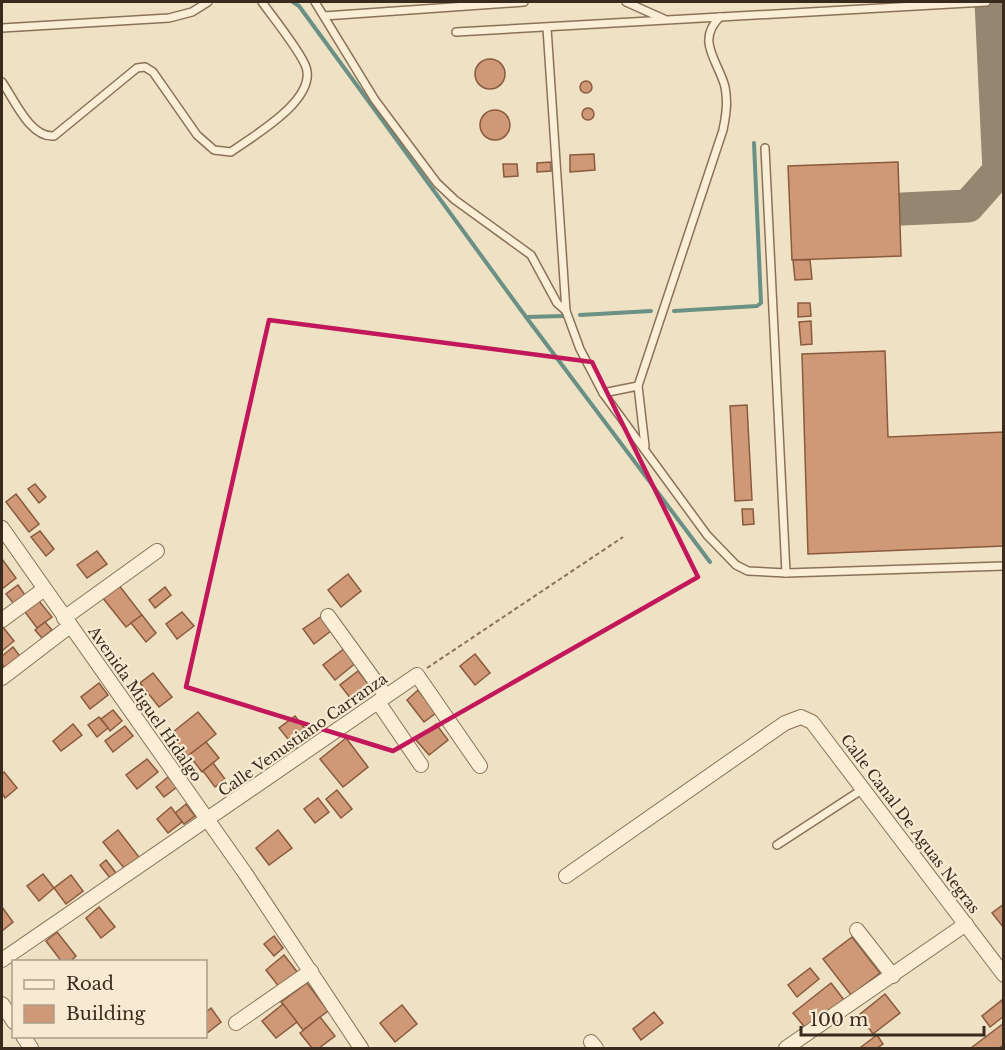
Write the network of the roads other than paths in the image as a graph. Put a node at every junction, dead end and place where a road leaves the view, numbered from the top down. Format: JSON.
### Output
{"nodes":[{"id":1,"x":208,"y":2,"type":"edge"},
{"id":2,"x":262,"y":2,"type":"edge"},
{"id":3,"x":315,"y":2,"type":"edge"},
{"id":4,"x":524,"y":2,"type":"edge"},
{"id":5,"x":626,"y":2,"type":"edge"},
{"id":6,"x":986,"y":2,"type":"edge"},
{"id":7,"x":324,"y":16,"type":"junction"},
{"id":8,"x":720,"y":16,"type":"junction"},
{"id":9,"x":665,"y":20,"type":"junction"},
{"id":10,"x":2,"y":28,"type":"edge"},
{"id":11,"x":547,"y":28,"type":"junction"},
{"id":12,"x":456,"y":32,"type":"dead end"},
{"id":13,"x":2,"y":82,"type":"edge"},
{"id":14,"x":765,"y":148,"type":"dead end"},
{"id":15,"x":566,"y":310,"type":"junction"},
{"id":16,"x":638,"y":386,"type":"junction"},
{"id":17,"x":603,"y":393,"type":"junction"},
{"id":18,"x":645,"y":448,"type":"junction"},
{"id":19,"x":2,"y":528,"type":"edge"},
{"id":20,"x":157,"y":551,"type":"dead end"},
{"id":21,"x":1004,"y":566,"type":"edge"},
{"id":22,"x":786,"y":573,"type":"junction"},
{"id":23,"x":43,"y":590,"type":"junction"},
{"id":24,"x":328,"y":616,"type":"dead end"},
{"id":25,"x":2,"y":620,"type":"edge"},
{"id":26,"x":67,"y":622,"type":"junction"},
{"id":27,"x":2,"y":678,"type":"edge"},
{"id":28,"x":382,"y":699,"type":"junction"},
{"id":29,"x":421,"y":765,"type":"dead end"},
{"id":30,"x":480,"y":766,"type":"dead end"},
{"id":31,"x":863,"y":789,"type":"junction"},
{"id":32,"x":207,"y":821,"type":"junction"},
{"id":33,"x":777,"y":845,"type":"dead end"},
{"id":34,"x":566,"y":876,"type":"dead end"},
{"id":35,"x":966,"y":924,"type":"junction"},
{"id":36,"x":857,"y":930,"type":"dead end"},
{"id":37,"x":2,"y":960,"type":"edge"},
{"id":38,"x":311,"y":971,"type":"junction"},
{"id":39,"x":1004,"y":975,"type":"edge"},
{"id":40,"x":893,"y":976,"type":"junction"},
{"id":41,"x":2,"y":1004,"type":"edge"},
{"id":42,"x":12,"y":1019,"type":"edge"},
{"id":43,"x":236,"y":1023,"type":"dead end"},
{"id":44,"x":361,"y":1048,"type":"edge"},
{"id":45,"x":786,"y":1048,"type":"edge"}],
"edges":[{"from":1,"to":10,"type":"lane"},
{"from":2,"to":13,"type":"lane"},
{"from":3,"to":7,"type":"lane"},
{"from":4,"to":7,"type":"lane"},
{"from":5,"to":9,"type":"lane"},
{"from":6,"to":8,"type":"lane"},
{"from":7,"to":15,"type":"lane"},
{"from":8,"to":9,"type":"lane"},
{"from":8,"to":16,"type":"lane"},
{"from":9,"to":11,"type":"lane"},
{"from":11,"to":12,"type":"lane"},
{"from":11,"to":15,"type":"lane"},
{"from":14,"to":22,"type":"lane"},
{"from":15,"to":17,"type":"lane"},
{"from":16,"to":17,"type":"lane"},
{"from":16,"to":18,"type":"lane"},
{"from":17,"to":18,"type":"lane"},
{"from":18,"to":22,"type":"lane"},
{"from":19,"to":23,"type":"street","name":"Avenida Miguel Hidalgo"},
{"from":20,"to":26,"type":"street"},
{"from":21,"to":22,"type":"lane"},
{"from":23,"to":25,"type":"street"},
{"from":23,"to":26,"type":"street","name":"Avenida Miguel Hidalgo"},
{"from":24,"to":28,"type":"street"},
{"from":26,"to":27,"type":"street"},
{"from":26,"to":32,"type":"street","name":"Avenida Miguel Hidalgo"},
{"from":28,"to":29,"type":"street"},
{"from":28,"to":30,"type":"street","name":"Calle Venustiano Carranza"},
{"from":28,"to":32,"type":"street","name":"Calle Venustiano Carranza"},
{"from":31,"to":33,"type":"lane"},
{"from":31,"to":34,"type":"street","name":"Calle Canal De Aguas Negras"},
{"from":31,"to":35,"type":"street","name":"Calle Canal De Aguas Negras"},
{"from":32,"to":37,"type":"street","name":"Calle Venustiano Carranza"},
{"from":32,"to":38,"type":"street","name":"Avenida Miguel Hidalgo"},
{"from":35,"to":39,"type":"street","name":"Calle Canal De Aguas Negras"},
{"from":35,"to":40,"type":"street"},
{"from":36,"to":40,"type":"street"},
{"from":38,"to":43,"type":"street"},
{"from":38,"to":44,"type":"street","name":"Avenida Miguel Hidalgo"},
{"from":40,"to":45,"type":"street"},
{"from":41,"to":42,"type":"street"}]}
